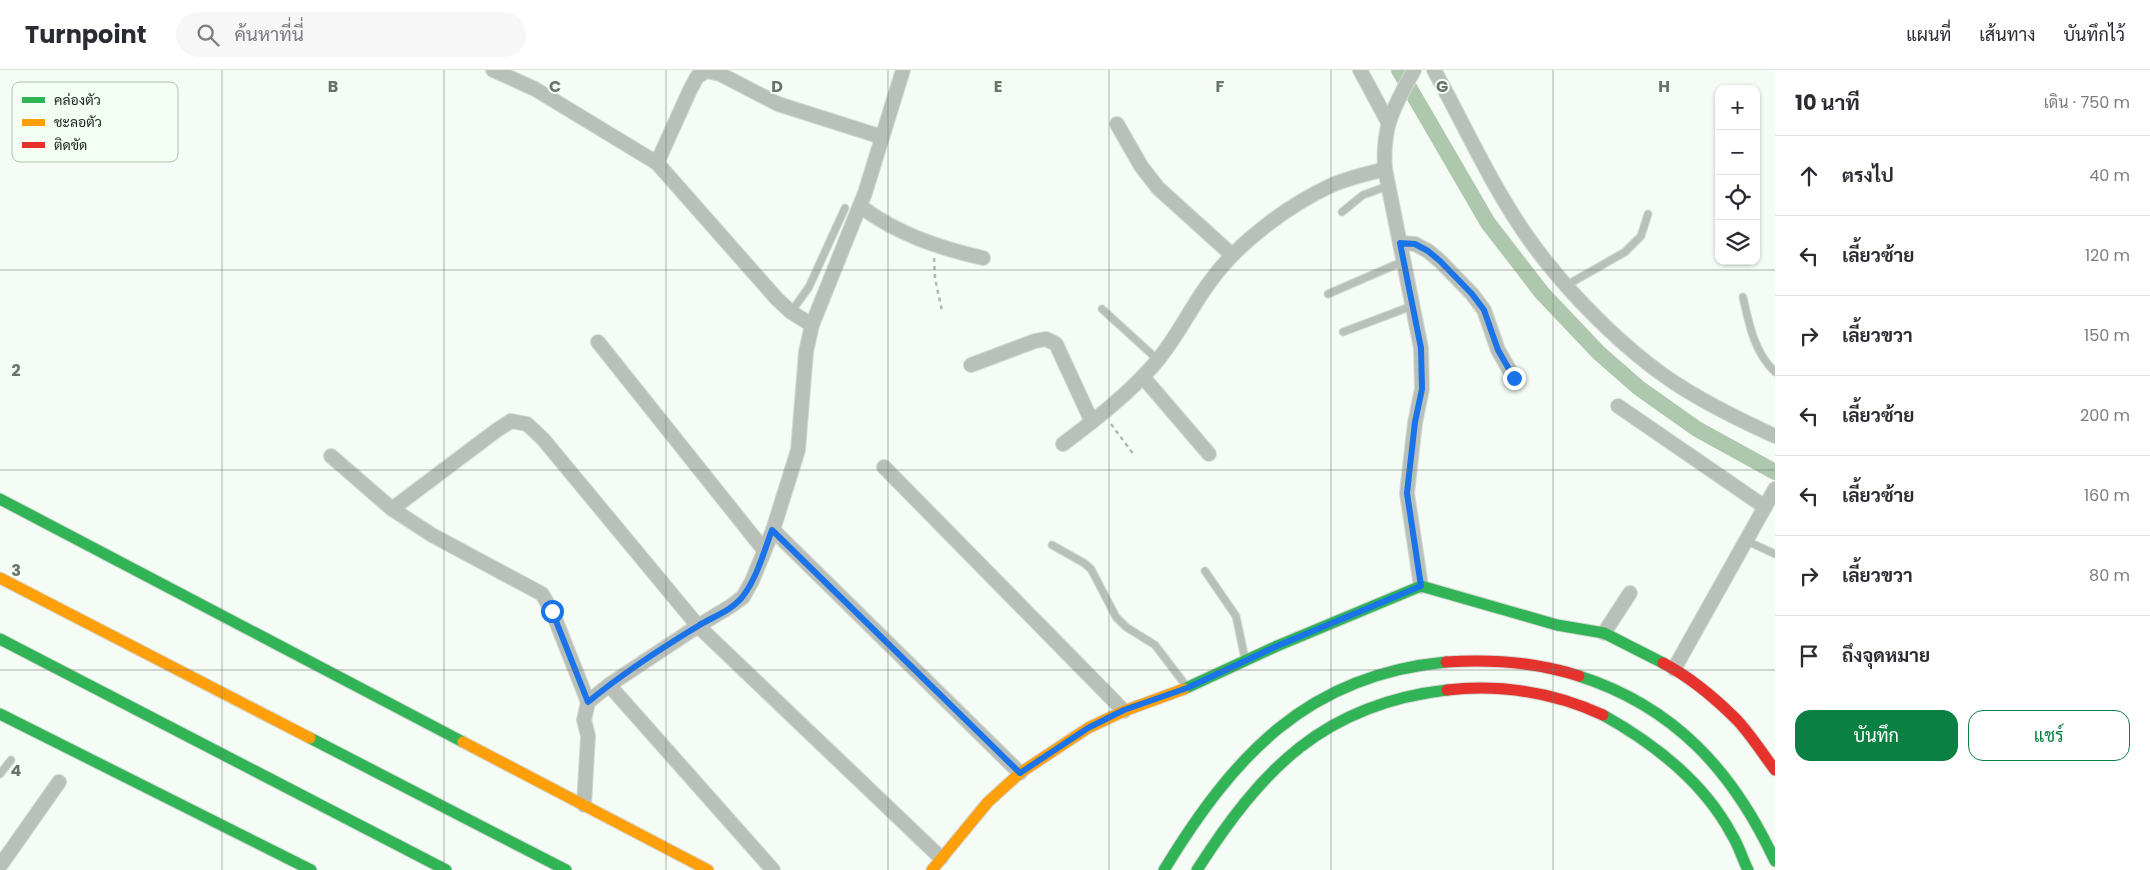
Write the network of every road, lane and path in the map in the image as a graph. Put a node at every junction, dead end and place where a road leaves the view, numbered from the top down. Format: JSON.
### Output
{"nodes":[{"id":1,"x":493,"y":70,"type":"edge"},
{"id":2,"x":902,"y":70,"type":"edge"},
{"id":3,"x":1360,"y":70,"type":"edge"},
{"id":4,"x":1414,"y":70,"type":"edge"},
{"id":5,"x":1434,"y":70,"type":"edge"},
{"id":6,"x":707,"y":71,"type":"edge"},
{"id":7,"x":1388,"y":122,"type":"junction"},
{"id":8,"x":1117,"y":124,"type":"dead end"},
{"id":9,"x":882,"y":136,"type":"junction"},
{"id":10,"x":657,"y":163,"type":"junction"},
{"id":11,"x":1385,"y":169,"type":"junction"},
{"id":12,"x":1388,"y":186,"type":"junction"},
{"id":13,"x":860,"y":206,"type":"junction"},
{"id":14,"x":846,"y":208,"type":"dead end"},
{"id":15,"x":1342,"y":212,"type":"dead end"},
{"id":16,"x":1648,"y":214,"type":"dead end"},
{"id":17,"x":1400,"y":243,"type":"junction"},
{"id":18,"x":932,"y":244,"type":"junction"},
{"id":19,"x":1232,"y":255,"type":"junction"},
{"id":20,"x":983,"y":258,"type":"dead end"},
{"id":21,"x":1404,"y":261,"type":"junction"},
{"id":22,"x":1567,"y":285,"type":"junction"},
{"id":23,"x":1328,"y":294,"type":"dead end"},
{"id":24,"x":1743,"y":297,"type":"dead end"},
{"id":25,"x":1412,"y":306,"type":"junction"},
{"id":26,"x":1102,"y":309,"type":"dead end"},
{"id":27,"x":942,"y":311,"type":"dead end"},
{"id":28,"x":791,"y":312,"type":"junction"},
{"id":29,"x":812,"y":325,"type":"junction"},
{"id":30,"x":1342,"y":332,"type":"dead end"},
{"id":31,"x":598,"y":342,"type":"dead end"},
{"id":32,"x":1158,"y":360,"type":"junction"},
{"id":33,"x":971,"y":366,"type":"dead end"},
{"id":34,"x":1775,"y":372,"type":"edge"},
{"id":35,"x":1143,"y":377,"type":"junction"},
{"id":36,"x":1514,"y":378,"type":"dead end"},
{"id":37,"x":1618,"y":406,"type":"dead end"},
{"id":38,"x":1097,"y":418,"type":"junction"},
{"id":39,"x":1775,"y":436,"type":"edge"},
{"id":40,"x":1063,"y":444,"type":"dead end"},
{"id":41,"x":1208,"y":454,"type":"dead end"},
{"id":42,"x":1134,"y":455,"type":"dead end"},
{"id":43,"x":331,"y":456,"type":"dead end"},
{"id":44,"x":884,"y":467,"type":"dead end"},
{"id":45,"x":1774,"y":491,"type":"edge"},
{"id":46,"x":0,"y":499,"type":"edge"},
{"id":47,"x":1765,"y":507,"type":"junction"},
{"id":48,"x":392,"y":509,"type":"junction"},
{"id":49,"x":772,"y":530,"type":"junction"},
{"id":50,"x":1747,"y":541,"type":"junction"},
{"id":51,"x":1052,"y":545,"type":"dead end"},
{"id":52,"x":764,"y":550,"type":"junction"},
{"id":53,"x":1775,"y":554,"type":"edge"},
{"id":54,"x":1205,"y":571,"type":"dead end"},
{"id":55,"x":0,"y":578,"type":"edge"},
{"id":56,"x":1421,"y":586,"type":"junction"},
{"id":57,"x":1630,"y":593,"type":"dead end"},
{"id":58,"x":698,"y":626,"type":"junction"},
{"id":59,"x":1604,"y":634,"type":"junction"},
{"id":60,"x":0,"y":639,"type":"edge"},
{"id":61,"x":1245,"y":662,"type":"junction"},
{"id":62,"x":1674,"y":669,"type":"junction"},
{"id":63,"x":609,"y":684,"type":"junction"},
{"id":64,"x":1187,"y":688,"type":"junction"},
{"id":65,"x":588,"y":702,"type":"junction"},
{"id":66,"x":1124,"y":710,"type":"junction"},
{"id":67,"x":0,"y":714,"type":"edge"},
{"id":68,"x":11,"y":760,"type":"dead end"},
{"id":69,"x":1775,"y":770,"type":"edge"},
{"id":70,"x":1020,"y":773,"type":"junction"},
{"id":71,"x":0,"y":774,"type":"edge"},
{"id":72,"x":59,"y":782,"type":"dead end"},
{"id":73,"x":584,"y":805,"type":"junction"},
{"id":74,"x":941,"y":858,"type":"junction"},
{"id":75,"x":1775,"y":862,"type":"edge"},
{"id":76,"x":0,"y":868,"type":"edge"},
{"id":77,"x":311,"y":870,"type":"edge"},
{"id":78,"x":446,"y":870,"type":"edge"},
{"id":79,"x":566,"y":870,"type":"edge"},
{"id":80,"x":708,"y":870,"type":"edge"},
{"id":81,"x":773,"y":870,"type":"edge"},
{"id":82,"x":932,"y":870,"type":"edge"},
{"id":83,"x":1164,"y":870,"type":"edge"},
{"id":84,"x":1197,"y":870,"type":"edge"},
{"id":85,"x":1748,"y":870,"type":"edge"}],
"edges":[{"from":1,"to":10,"type":"street"},
{"from":2,"to":9,"type":"street"},
{"from":3,"to":7,"type":"street"},
{"from":4,"to":7,"type":"street"},
{"from":5,"to":22,"type":"street"},
{"from":6,"to":9,"type":"street"},
{"from":6,"to":10,"type":"street"},
{"from":7,"to":11,"type":"street"},
{"from":8,"to":19,"type":"street"},
{"from":9,"to":13,"type":"street"},
{"from":10,"to":28,"type":"street"},
{"from":11,"to":12,"type":"street"},
{"from":11,"to":19,"type":"street"},
{"from":12,"to":15,"type":"lane"},
{"from":12,"to":17,"type":"street"},
{"from":13,"to":18,"type":"street"},
{"from":13,"to":29,"type":"street"},
{"from":14,"to":28,"type":"lane"},
{"from":16,"to":22,"type":"lane"},
{"from":17,"to":21,"type":"street"},
{"from":17,"to":36,"type":"street"},
{"from":18,"to":20,"type":"street"},
{"from":18,"to":27,"type":"path"},
{"from":19,"to":32,"type":"street"},
{"from":21,"to":23,"type":"lane"},
{"from":21,"to":25,"type":"street"},
{"from":22,"to":39,"type":"street"},
{"from":24,"to":34,"type":"lane"},
{"from":25,"to":30,"type":"lane"},
{"from":25,"to":56,"type":"street"},
{"from":26,"to":32,"type":"lane"},
{"from":28,"to":29,"type":"street"},
{"from":29,"to":49,"type":"street"},
{"from":31,"to":52,"type":"street"},
{"from":32,"to":35,"type":"street"},
{"from":33,"to":38,"type":"street"},
{"from":35,"to":38,"type":"street"},
{"from":35,"to":41,"type":"street"},
{"from":37,"to":47,"type":"street"},
{"from":38,"to":40,"type":"street"},
{"from":38,"to":42,"type":"path"},
{"from":43,"to":48,"type":"street"},
{"from":44,"to":66,"type":"street"},
{"from":45,"to":47,"type":"street"},
{"from":46,"to":73,"type":"main road"},
{"from":47,"to":50,"type":"street"},
{"from":48,"to":58,"type":"street"},
{"from":48,"to":65,"type":"street"},
{"from":49,"to":52,"type":"street"},
{"from":49,"to":70,"type":"street"},
{"from":50,"to":53,"type":"lane"},
{"from":50,"to":62,"type":"street"},
{"from":51,"to":64,"type":"lane"},
{"from":52,"to":58,"type":"street"},
{"from":54,"to":61,"type":"lane"},
{"from":55,"to":79,"type":"main road"},
{"from":56,"to":59,"type":"main road"},
{"from":56,"to":61,"type":"main road"},
{"from":57,"to":59,"type":"street"},
{"from":58,"to":63,"type":"street"},
{"from":58,"to":74,"type":"street"},
{"from":59,"to":62,"type":"main road"},
{"from":60,"to":78,"type":"main road"},
{"from":61,"to":64,"type":"main road"},
{"from":62,"to":69,"type":"main road"},
{"from":63,"to":65,"type":"street"},
{"from":63,"to":81,"type":"street"},
{"from":64,"to":66,"type":"main road"},
{"from":65,"to":73,"type":"street"},
{"from":66,"to":70,"type":"main road"},
{"from":67,"to":77,"type":"main road"},
{"from":68,"to":71,"type":"lane"},
{"from":70,"to":74,"type":"main road"},
{"from":72,"to":76,"type":"street"},
{"from":73,"to":80,"type":"main road"},
{"from":74,"to":82,"type":"main road"},
{"from":75,"to":83,"type":"main road"},
{"from":84,"to":85,"type":"main road"}]}
